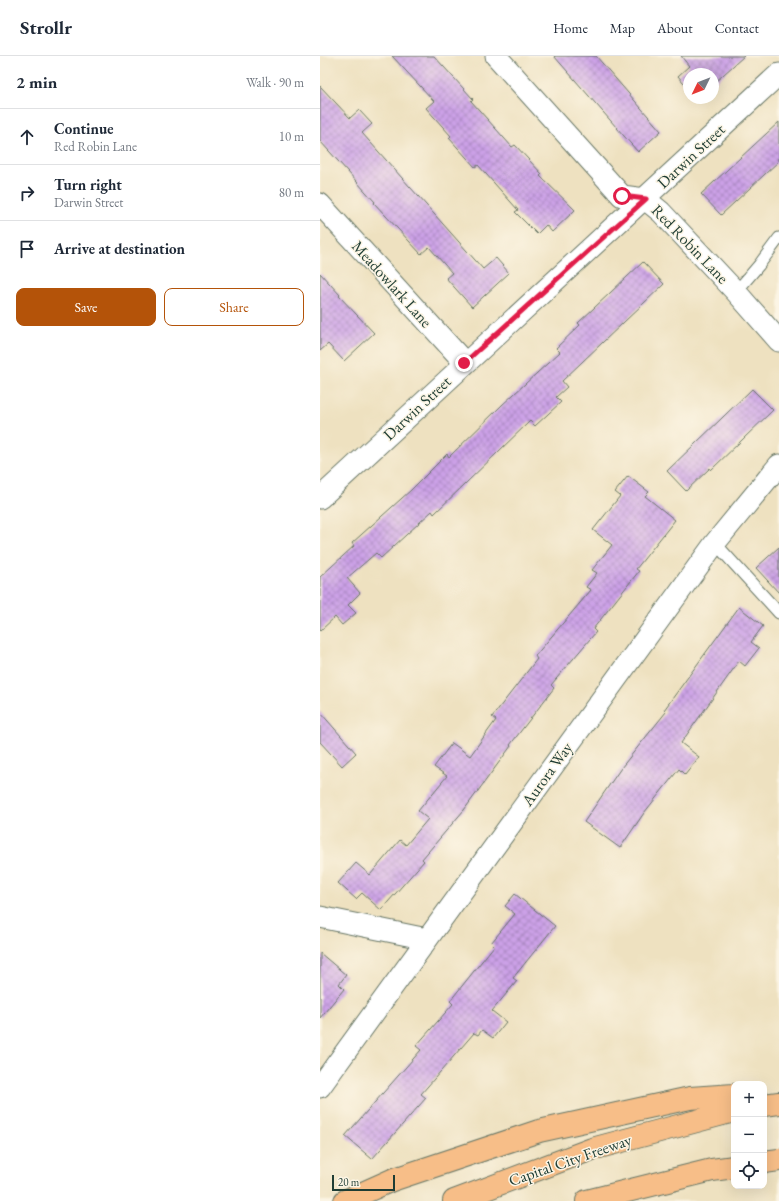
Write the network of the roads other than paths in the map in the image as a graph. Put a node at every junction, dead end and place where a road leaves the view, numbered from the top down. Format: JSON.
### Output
{"nodes":[{"id":1,"x":496,"y":56,"type":"edge"},
{"id":2,"x":779,"y":74,"type":"edge"},
{"id":3,"x":646,"y":199,"type":"junction"},
{"id":4,"x":320,"y":204,"type":"edge"},
{"id":5,"x":779,"y":238,"type":"edge"},
{"id":6,"x":736,"y":292,"type":"junction"},
{"id":7,"x":779,"y":341,"type":"edge"},
{"id":8,"x":464,"y":363,"type":"junction"},
{"id":9,"x":779,"y":464,"type":"edge"},
{"id":10,"x":320,"y":498,"type":"edge"},
{"id":11,"x":715,"y":543,"type":"junction"},
{"id":12,"x":779,"y":613,"type":"edge"},
{"id":13,"x":320,"y":917,"type":"edge"},
{"id":14,"x":427,"y":940,"type":"junction"},
{"id":15,"x":320,"y":1087,"type":"edge"},
{"id":16,"x":779,"y":1092,"type":"edge"},
{"id":17,"x":767,"y":1093,"type":"edge"},
{"id":18,"x":731,"y":1095,"type":"edge"},
{"id":19,"x":779,"y":1103,"type":"edge"},
{"id":20,"x":767,"y":1105,"type":"edge"},
{"id":21,"x":731,"y":1112,"type":"edge"},
{"id":22,"x":779,"y":1160,"type":"edge"},
{"id":23,"x":767,"y":1162,"type":"edge"},
{"id":24,"x":731,"y":1167,"type":"edge"},
{"id":25,"x":712,"y":1170,"type":"junction"},
{"id":26,"x":346,"y":1201,"type":"edge"},
{"id":27,"x":454,"y":1201,"type":"edge"},
{"id":28,"x":587,"y":1201,"type":"edge"},
{"id":29,"x":627,"y":1201,"type":"edge"}],
"edges":[{"from":1,"to":3,"type":"street","name":"Red Robin Lane"},
{"from":2,"to":3,"type":"street","name":"Darwin Street"},
{"from":3,"to":6,"type":"street","name":"Red Robin Lane"},
{"from":3,"to":8,"type":"street","name":"Darwin Street"},
{"from":4,"to":8,"type":"street","name":"Meadowlark Lane"},
{"from":5,"to":6,"type":"lane"},
{"from":6,"to":7,"type":"street","name":"Red Robin Lane"},
{"from":8,"to":10,"type":"street","name":"Darwin Street"},
{"from":9,"to":11,"type":"street","name":"Aurora Way"},
{"from":11,"to":12,"type":"lane"},
{"from":11,"to":14,"type":"street","name":"Aurora Way"},
{"from":13,"to":14,"type":"street"},
{"from":14,"to":15,"type":"street","name":"Aurora Way"},
{"from":16,"to":17,"type":"highway"},
{"from":18,"to":26,"type":"highway"},
{"from":19,"to":20,"type":"highway"},
{"from":21,"to":27,"type":"highway","name":"Capital City Freeway"},
{"from":22,"to":23,"type":"highway"},
{"from":24,"to":25,"type":"highway"},
{"from":25,"to":28,"type":"highway"},
{"from":25,"to":29,"type":"highway"}]}
